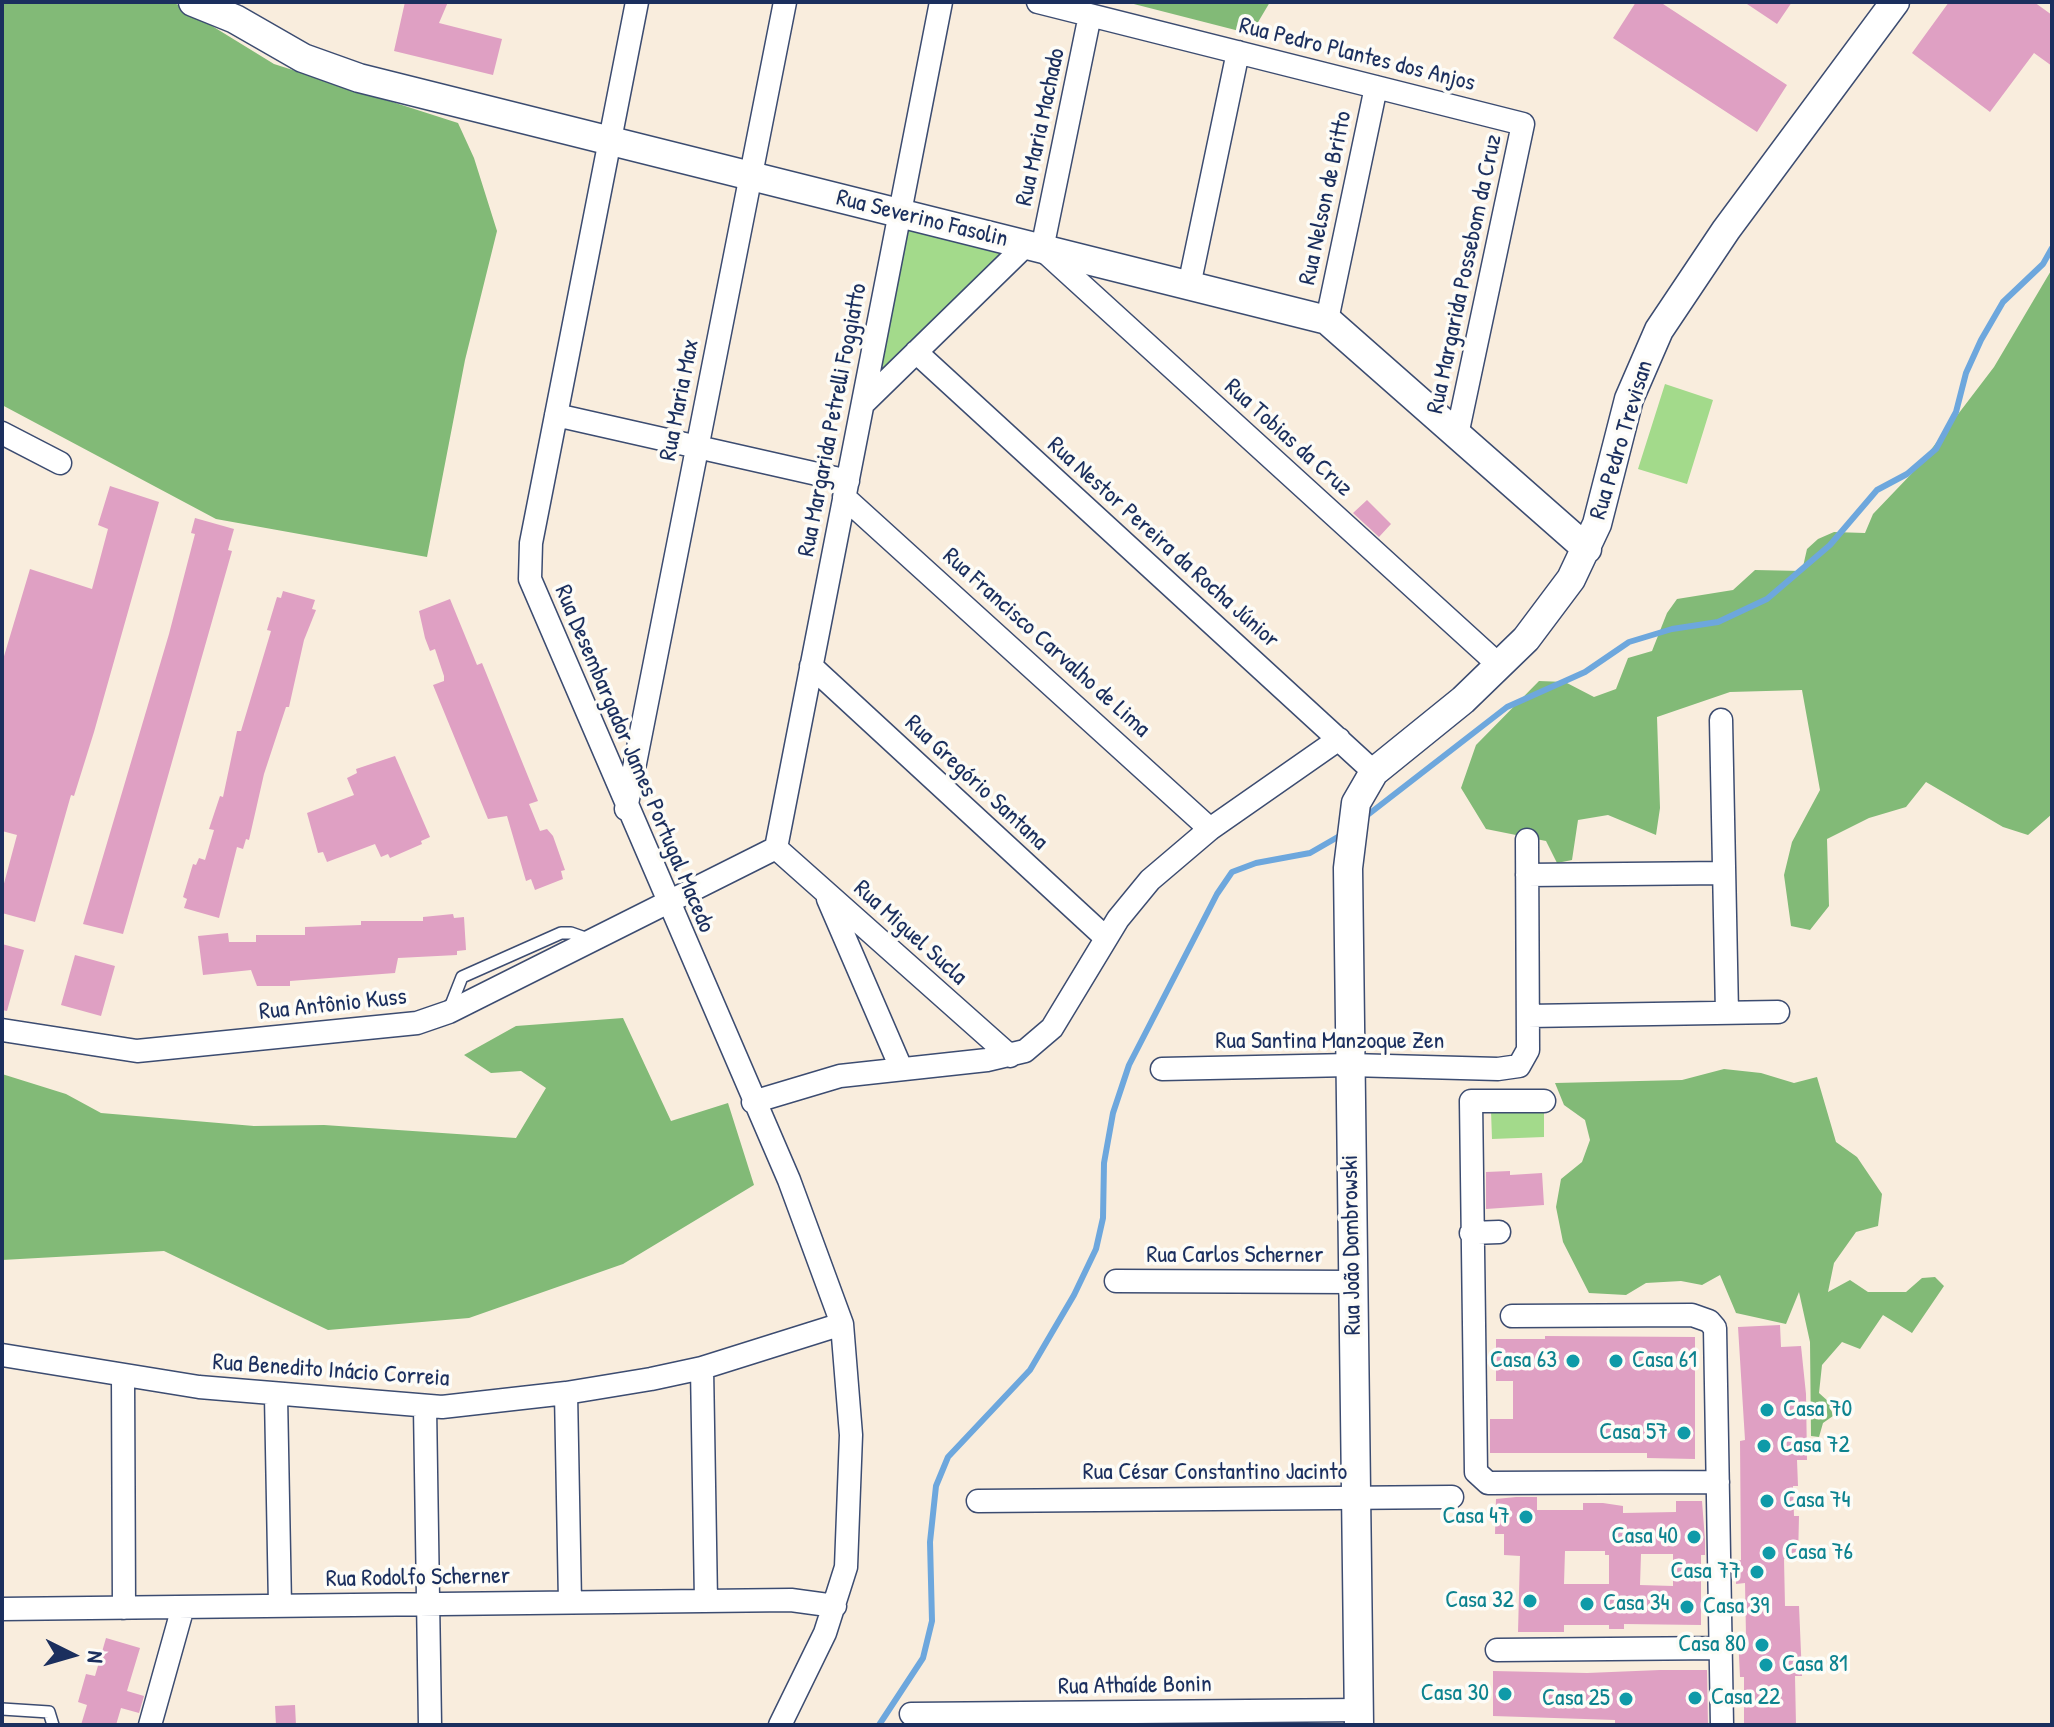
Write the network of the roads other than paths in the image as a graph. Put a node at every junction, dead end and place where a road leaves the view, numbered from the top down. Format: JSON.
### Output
{"nodes":[{"id":1,"x":193,"y":2,"type":"edge"},
{"id":2,"x":637,"y":2,"type":"edge"},
{"id":3,"x":785,"y":2,"type":"edge"},
{"id":4,"x":941,"y":2,"type":"edge"},
{"id":5,"x":1038,"y":2,"type":"edge"},
{"id":6,"x":1895,"y":2,"type":"edge"},
{"id":7,"x":1090,"y":15,"type":"junction"},
{"id":8,"x":1238,"y":52,"type":"junction"},
{"id":9,"x":1376,"y":87,"type":"junction"},
{"id":10,"x":1523,"y":124,"type":"joint"},
{"id":11,"x":610,"y":141,"type":"junction"},
{"id":12,"x":751,"y":176,"type":"junction"},
{"id":13,"x":900,"y":214,"type":"junction"},
{"id":14,"x":1034,"y":247,"type":"junction"},
{"id":15,"x":1189,"y":286,"type":"junction"},
{"id":16,"x":1327,"y":320,"type":"junction"},
{"id":17,"x":916,"y":352,"type":"junction"},
{"id":18,"x":863,"y":404,"type":"junction"},
{"id":19,"x":556,"y":415,"type":"junction"},
{"id":20,"x":2,"y":433,"type":"edge"},
{"id":21,"x":1457,"y":435,"type":"junction"},
{"id":22,"x":697,"y":447,"type":"junction"},
{"id":23,"x":60,"y":463,"type":"dead end"},
{"id":24,"x":846,"y":489,"type":"junction"},
{"id":25,"x":1587,"y":549,"type":"junction"},
{"id":26,"x":811,"y":666,"type":"junction"},
{"id":27,"x":1500,"y":666,"type":"junction"},
{"id":28,"x":1721,"y":720,"type":"dead end"},
{"id":29,"x":1339,"y":739,"type":"junction"},
{"id":30,"x":1374,"y":772,"type":"junction"},
{"id":31,"x":626,"y":809,"type":"junction"},
{"id":32,"x":1210,"y":829,"type":"junction"},
{"id":33,"x":1527,"y":840,"type":"dead end"},
{"id":34,"x":776,"y":848,"type":"junction"},
{"id":35,"x":1724,"y":873,"type":"junction"},
{"id":36,"x":1527,"y":875,"type":"junction"},
{"id":37,"x":824,"y":891,"type":"junction"},
{"id":38,"x":667,"y":902,"type":"junction"},
{"id":39,"x":1106,"y":938,"type":"junction"},
{"id":40,"x":1778,"y":1012,"type":"dead end"},
{"id":41,"x":1727,"y":1013,"type":"junction"},
{"id":42,"x":1528,"y":1016,"type":"junction"},
{"id":43,"x":2,"y":1030,"type":"edge"},
{"id":44,"x":1010,"y":1056,"type":"junction"},
{"id":45,"x":1350,"y":1065,"type":"junction"},
{"id":46,"x":901,"y":1068,"type":"junction"},
{"id":47,"x":1162,"y":1069,"type":"dead end"},
{"id":48,"x":1544,"y":1101,"type":"dead end"},
{"id":49,"x":753,"y":1102,"type":"junction"},
{"id":50,"x":1499,"y":1232,"type":"dead end"},
{"id":51,"x":1471,"y":1233,"type":"junction"},
{"id":52,"x":1116,"y":1281,"type":"dead end"},
{"id":53,"x":1353,"y":1282,"type":"junction"},
{"id":54,"x":1512,"y":1316,"type":"dead end"},
{"id":55,"x":842,"y":1324,"type":"junction"},
{"id":56,"x":2,"y":1355,"type":"edge"},
{"id":57,"x":702,"y":1368,"type":"junction"},
{"id":58,"x":123,"y":1376,"type":"junction"},
{"id":59,"x":566,"y":1393,"type":"junction"},
{"id":60,"x":276,"y":1396,"type":"junction"},
{"id":61,"x":425,"y":1407,"type":"junction"},
{"id":62,"x":1718,"y":1482,"type":"junction"},
{"id":63,"x":1452,"y":1497,"type":"dead end"},
{"id":64,"x":1356,"y":1498,"type":"junction"},
{"id":65,"x":978,"y":1501,"type":"dead end"},
{"id":66,"x":706,"y":1601,"type":"junction"},
{"id":67,"x":570,"y":1602,"type":"junction"},
{"id":68,"x":428,"y":1604,"type":"junction"},
{"id":69,"x":280,"y":1606,"type":"junction"},
{"id":70,"x":835,"y":1606,"type":"junction"},
{"id":71,"x":183,"y":1607,"type":"junction"},
{"id":72,"x":124,"y":1608,"type":"junction"},
{"id":73,"x":2,"y":1609,"type":"edge"},
{"id":74,"x":1721,"y":1648,"type":"junction"},
{"id":75,"x":1497,"y":1650,"type":"dead end"},
{"id":76,"x":2,"y":1709,"type":"edge"},
{"id":77,"x":911,"y":1714,"type":"dead end"},
{"id":78,"x":1360,"y":1718,"type":"edge"},
{"id":79,"x":53,"y":1725,"type":"edge"},
{"id":80,"x":150,"y":1725,"type":"edge"},
{"id":81,"x":430,"y":1725,"type":"edge"},
{"id":82,"x":780,"y":1725,"type":"edge"},
{"id":83,"x":1722,"y":1725,"type":"edge"}],
"edges":[{"from":1,"to":11,"type":"street","name":"Rua Severino Fasolin"},
{"from":2,"to":11,"type":"street","name":"Rua Desembargador James Portugal Macedo"},
{"from":3,"to":12,"type":"street","name":"Rua Maria Max"},
{"from":4,"to":13,"type":"street","name":"Rua Margarida Petrelli Foggiatto"},
{"from":5,"to":7,"type":"street","name":"Rua Pedro Plantes dos Anjos"},
{"from":6,"to":25,"type":"street","name":"Rua Pedro Trevisan"},
{"from":7,"to":8,"type":"street","name":"Rua Pedro Plantes dos Anjos"},
{"from":7,"to":14,"type":"street","name":"Rua Maria Machado"},
{"from":8,"to":9,"type":"street","name":"Rua Pedro Plantes dos Anjos"},
{"from":8,"to":15,"type":"street"},
{"from":9,"to":10,"type":"street","name":"Rua Pedro Plantes dos Anjos"},
{"from":9,"to":16,"type":"street","name":"Rua Nelson de Britto"},
{"from":10,"to":21,"type":"street","name":"Rua Margarida Possebom da Cruz"},
{"from":11,"to":12,"type":"street","name":"Rua Severino Fasolin"},
{"from":11,"to":19,"type":"street","name":"Rua Desembargador James Portugal Macedo"},
{"from":12,"to":13,"type":"street","name":"Rua Severino Fasolin"},
{"from":12,"to":22,"type":"street","name":"Rua Maria Max"},
{"from":13,"to":14,"type":"street","name":"Rua Severino Fasolin"},
{"from":13,"to":18,"type":"street","name":"Rua Margarida Petrelli Foggiatto"},
{"from":14,"to":15,"type":"street","name":"Rua Severino Fasolin"},
{"from":14,"to":17,"type":"street"},
{"from":14,"to":27,"type":"street","name":"Rua Tobias da Cruz"},
{"from":15,"to":16,"type":"street","name":"Rua Severino Fasolin"},
{"from":16,"to":21,"type":"street","name":"Rua Severino Fasolin"},
{"from":17,"to":18,"type":"street"},
{"from":17,"to":29,"type":"street","name":"Rua Nestor Pereira da Rocha Júnior"},
{"from":18,"to":24,"type":"street","name":"Rua Margarida Petrelli Foggiatto"},
{"from":19,"to":22,"type":"street","name":"Rua Francisco Carvalho de Lima"},
{"from":19,"to":31,"type":"street","name":"Rua Desembargador James Portugal Macedo"},
{"from":20,"to":23,"type":"street"},
{"from":21,"to":25,"type":"street","name":"Rua Severino Fasolin"},
{"from":22,"to":24,"type":"street","name":"Rua Francisco Carvalho de Lima"},
{"from":22,"to":31,"type":"street","name":"Rua Maria Max"},
{"from":24,"to":26,"type":"street","name":"Rua Margarida Petrelli Foggiatto"},
{"from":24,"to":32,"type":"street","name":"Rua Francisco Carvalho de Lima"},
{"from":25,"to":27,"type":"street","name":"Rua Pedro Trevisan"},
{"from":26,"to":34,"type":"street","name":"Rua Margarida Petrelli Foggiatto"},
{"from":26,"to":39,"type":"street","name":"Rua Gregório Santana"},
{"from":27,"to":30,"type":"street","name":"Rua Pedro Trevisan"},
{"from":28,"to":35,"type":"street"},
{"from":29,"to":30,"type":"street","name":"Rua Nestor Pereira da Rocha Júnior"},
{"from":29,"to":32,"type":"street"},
{"from":30,"to":45,"type":"street","name":"Rua João Dombrowski"},
{"from":31,"to":38,"type":"street","name":"Rua Desembargador James Portugal Macedo"},
{"from":32,"to":39,"type":"street"},
{"from":33,"to":36,"type":"street"},
{"from":34,"to":37,"type":"street","name":"Rua Miguel Sucla"},
{"from":34,"to":38,"type":"street","name":"Rua Antônio Kuss"},
{"from":35,"to":36,"type":"street"},
{"from":35,"to":41,"type":"street"},
{"from":36,"to":42,"type":"street"},
{"from":37,"to":44,"type":"street","name":"Rua Miguel Sucla"},
{"from":37,"to":46,"type":"street"},
{"from":38,"to":43,"type":"street","name":"Rua Antônio Kuss"},
{"from":38,"to":49,"type":"street","name":"Rua Desembargador James Portugal Macedo"},
{"from":39,"to":44,"type":"street"},
{"from":40,"to":41,"type":"street"},
{"from":41,"to":42,"type":"street"},
{"from":42,"to":45,"type":"street","name":"Rua Santina Manzoque Zen"},
{"from":44,"to":46,"type":"street"},
{"from":45,"to":47,"type":"street","name":"Rua Santina Manzoque Zen"},
{"from":45,"to":53,"type":"street","name":"Rua João Dombrowski"},
{"from":46,"to":49,"type":"street"},
{"from":48,"to":51,"type":"street"},
{"from":49,"to":55,"type":"street","name":"Rua Desembargador James Portugal Macedo"},
{"from":50,"to":51,"type":"street"},
{"from":51,"to":62,"type":"street"},
{"from":52,"to":53,"type":"street","name":"Rua Carlos Scherner"},
{"from":53,"to":64,"type":"street","name":"Rua João Dombrowski"},
{"from":54,"to":62,"type":"street"},
{"from":55,"to":57,"type":"street","name":"Rua Benedito Inácio Correia"},
{"from":55,"to":70,"type":"street","name":"Rua Desembargador James Portugal Macedo"},
{"from":56,"to":58,"type":"street","name":"Rua Benedito Inácio Correia"},
{"from":57,"to":59,"type":"street","name":"Rua Benedito Inácio Correia"},
{"from":57,"to":66,"type":"street"},
{"from":58,"to":60,"type":"street","name":"Rua Benedito Inácio Correia"},
{"from":58,"to":72,"type":"street"},
{"from":59,"to":61,"type":"street","name":"Rua Benedito Inácio Correia"},
{"from":59,"to":67,"type":"street"},
{"from":60,"to":61,"type":"street","name":"Rua Benedito Inácio Correia"},
{"from":60,"to":69,"type":"street"},
{"from":61,"to":68,"type":"street"},
{"from":62,"to":74,"type":"street"},
{"from":63,"to":64,"type":"street","name":"Rua César Constantino Jacinto"},
{"from":64,"to":65,"type":"street","name":"Rua César Constantino Jacinto"},
{"from":64,"to":78,"type":"street","name":"Rua João Dombrowski"},
{"from":66,"to":67,"type":"street","name":"Rua Rodolfo Scherner"},
{"from":66,"to":70,"type":"street","name":"Rua Rodolfo Scherner"},
{"from":67,"to":68,"type":"street","name":"Rua Rodolfo Scherner"},
{"from":68,"to":69,"type":"street","name":"Rua Rodolfo Scherner"},
{"from":68,"to":81,"type":"street"},
{"from":69,"to":71,"type":"street","name":"Rua Rodolfo Scherner"},
{"from":70,"to":82,"type":"street","name":"Rua Desembargador James Portugal Macedo"},
{"from":71,"to":72,"type":"street","name":"Rua Rodolfo Scherner"},
{"from":71,"to":80,"type":"street"},
{"from":72,"to":73,"type":"street","name":"Rua Rodolfo Scherner"},
{"from":74,"to":75,"type":"street"},
{"from":74,"to":83,"type":"street"},
{"from":76,"to":79,"type":"lane"},
{"from":77,"to":78,"type":"street","name":"Rua Athaíde Bonin"}]}
